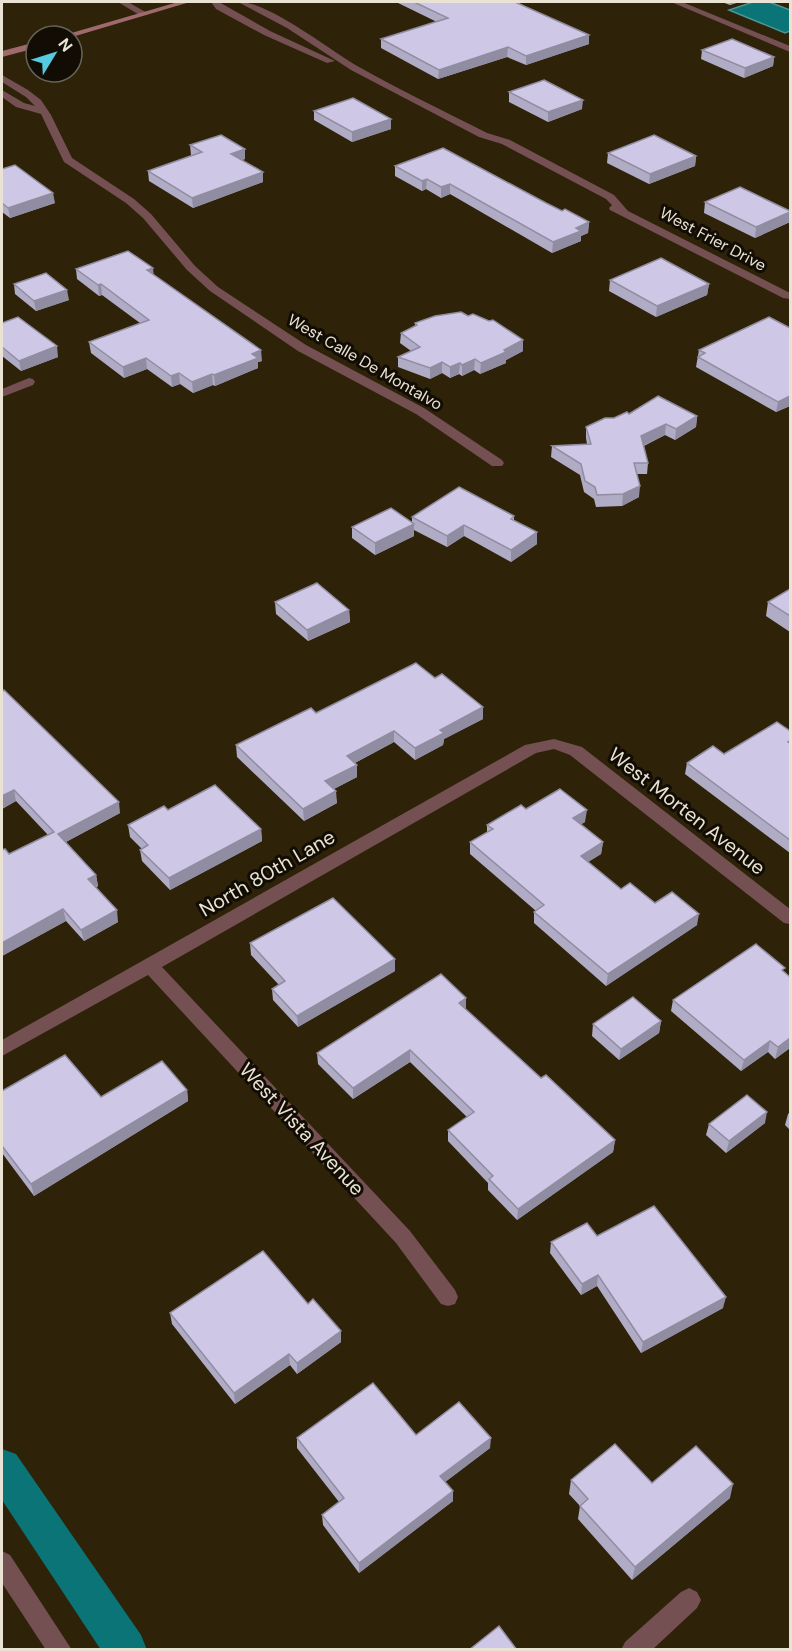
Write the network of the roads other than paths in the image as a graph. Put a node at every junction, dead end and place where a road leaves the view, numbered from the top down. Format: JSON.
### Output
{"nodes":[{"id":1,"x":122,"y":2,"type":"edge"},
{"id":2,"x":186,"y":2,"type":"edge"},
{"id":3,"x":215,"y":2,"type":"edge"},
{"id":4,"x":242,"y":2,"type":"edge"},
{"id":5,"x":675,"y":2,"type":"edge"},
{"id":6,"x":144,"y":14,"type":"junction"},
{"id":7,"x":272,"y":17,"type":"junction"},
{"id":8,"x":250,"y":24,"type":"junction"},
{"id":9,"x":84,"y":31,"type":"edge"},
{"id":10,"x":24,"y":48,"type":"edge"},
{"id":11,"x":790,"y":49,"type":"edge"},
{"id":12,"x":2,"y":54,"type":"edge"},
{"id":13,"x":354,"y":68,"type":"junction"},
{"id":14,"x":2,"y":78,"type":"edge"},
{"id":15,"x":22,"y":91,"type":"junction"},
{"id":16,"x":3,"y":95,"type":"edge"},
{"id":17,"x":45,"y":112,"type":"junction"},
{"id":18,"x":787,"y":296,"type":"dead end"},
{"id":19,"x":28,"y":382,"type":"dead end"},
{"id":20,"x":2,"y":393,"type":"edge"},
{"id":21,"x":497,"y":463,"type":"dead end"},
{"id":22,"x":554,"y":744,"type":"joint"},
{"id":23,"x":790,"y":918,"type":"edge"},
{"id":24,"x":150,"y":966,"type":"junction"},
{"id":25,"x":2,"y":1050,"type":"edge"},
{"id":26,"x":448,"y":1297,"type":"dead end"},
{"id":27,"x":2,"y":1563,"type":"edge"},
{"id":28,"x":689,"y":1600,"type":"dead end"},
{"id":29,"x":60,"y":1650,"type":"edge"},
{"id":30,"x":633,"y":1650,"type":"edge"}],
"edges":[{"from":1,"to":6,"type":"street"},
{"from":2,"to":6,"type":"main road"},
{"from":3,"to":8,"type":"street","name":"West Frier Drive"},
{"from":4,"to":7,"type":"street","name":"West Frier Drive"},
{"from":5,"to":11,"type":"street"},
{"from":6,"to":9,"type":"main road"},
{"from":7,"to":8,"type":"street"},
{"from":7,"to":13,"type":"street","name":"West Frier Drive"},
{"from":8,"to":13,"type":"street","name":"West Frier Drive"},
{"from":10,"to":12,"type":"main road"},
{"from":13,"to":18,"type":"street","name":"West Frier Drive"},
{"from":14,"to":15,"type":"street","name":"West Calle De Montalvo"},
{"from":15,"to":16,"type":"street"},
{"from":15,"to":17,"type":"street","name":"West Calle De Montalvo"},
{"from":16,"to":17,"type":"street"},
{"from":17,"to":21,"type":"street","name":"West Calle De Montalvo"},
{"from":19,"to":20,"type":"street"},
{"from":22,"to":23,"type":"street","name":"West Morten Avenue"},
{"from":22,"to":24,"type":"street","name":"North 80th Lane"},
{"from":24,"to":25,"type":"street","name":"North 80th Lane"},
{"from":24,"to":26,"type":"street","name":"West Vista Avenue"},
{"from":27,"to":29,"type":"street"},
{"from":28,"to":30,"type":"street"}]}
